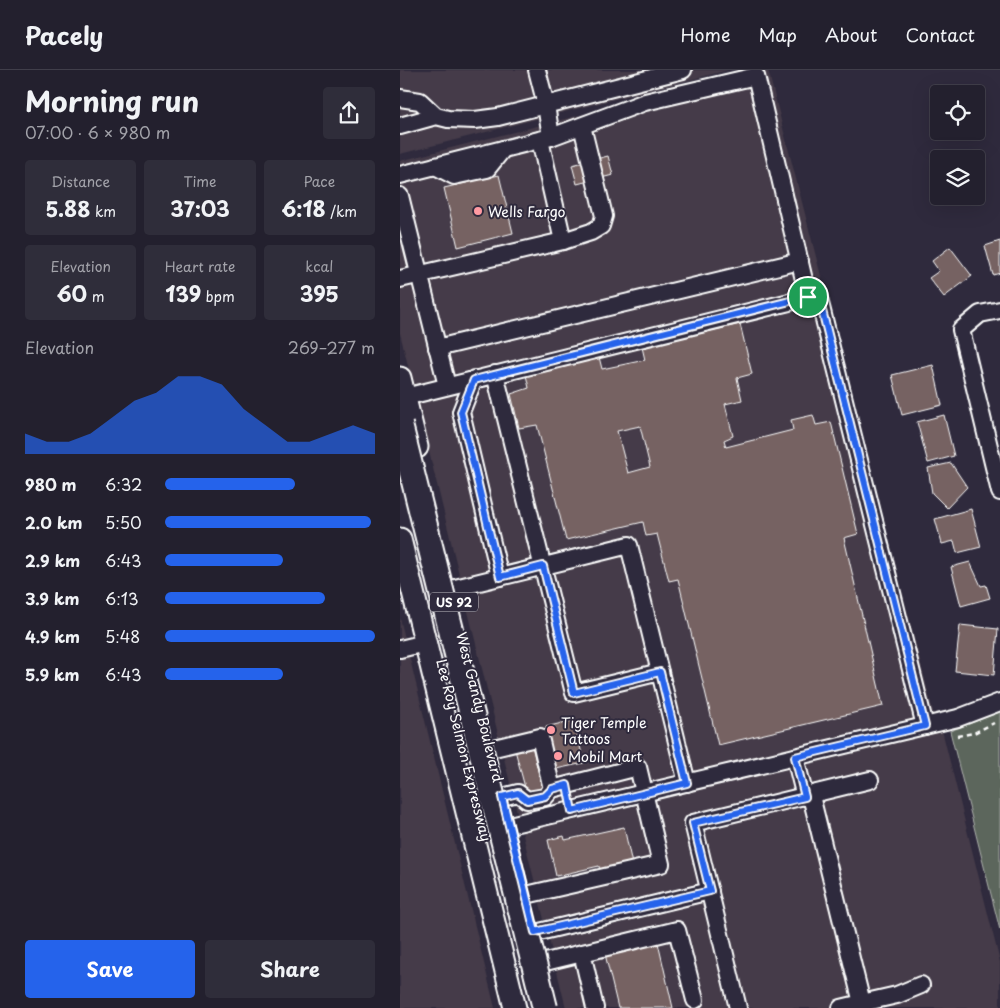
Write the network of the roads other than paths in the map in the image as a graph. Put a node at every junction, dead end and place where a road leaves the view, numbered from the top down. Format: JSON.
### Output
{"nodes":[{"id":1,"x":537,"y":70,"type":"edge"},
{"id":2,"x":683,"y":70,"type":"edge"},
{"id":3,"x":400,"y":98,"type":"edge"},
{"id":4,"x":546,"y":105,"type":"junction"},
{"id":5,"x":436,"y":116,"type":"junction"},
{"id":6,"x":400,"y":126,"type":"edge"},
{"id":7,"x":582,"y":126,"type":"junction"},
{"id":8,"x":546,"y":138,"type":"junction"},
{"id":9,"x":400,"y":175,"type":"edge"},
{"id":10,"x":400,"y":196,"type":"edge"},
{"id":11,"x":564,"y":241,"type":"junction"},
{"id":12,"x":800,"y":261,"type":"junction"},
{"id":13,"x":419,"y":274,"type":"junction"},
{"id":14,"x":400,"y":279,"type":"edge"},
{"id":15,"x":808,"y":297,"type":"junction"},
{"id":16,"x":1000,"y":310,"type":"edge"},
{"id":17,"x":437,"y":348,"type":"junction"},
{"id":18,"x":495,"y":374,"type":"junction"},
{"id":19,"x":474,"y":380,"type":"junction"},
{"id":20,"x":447,"y":386,"type":"junction"},
{"id":21,"x":402,"y":396,"type":"edge"},
{"id":22,"x":400,"y":425,"type":"edge"},
{"id":23,"x":400,"y":492,"type":"edge"},
{"id":24,"x":1000,"y":492,"type":"edge"},
{"id":25,"x":400,"y":539,"type":"edge"},
{"id":26,"x":543,"y":566,"type":"junction"},
{"id":27,"x":500,"y":577,"type":"junction"},
{"id":28,"x":451,"y":589,"type":"junction"},
{"id":29,"x":418,"y":614,"type":"junction"},
{"id":30,"x":425,"y":643,"type":"junction"},
{"id":31,"x":400,"y":649,"type":"edge"},
{"id":32,"x":660,"y":672,"type":"junction"},
{"id":33,"x":1000,"y":702,"type":"edge"},
{"id":34,"x":925,"y":726,"type":"junction"},
{"id":35,"x":490,"y":750,"type":"junction"},
{"id":36,"x":795,"y":757,"type":"junction"},
{"id":37,"x":870,"y":780,"type":"dead end"},
{"id":38,"x":687,"y":783,"type":"junction"},
{"id":39,"x":560,"y":787,"type":"junction"},
{"id":40,"x":645,"y":793,"type":"junction"},
{"id":41,"x":808,"y":796,"type":"junction"},
{"id":42,"x":502,"y":797,"type":"junction"},
{"id":43,"x":572,"y":811,"type":"junction"},
{"id":44,"x":509,"y":826,"type":"junction"},
{"id":45,"x":472,"y":834,"type":"junction"},
{"id":46,"x":710,"y":891,"type":"junction"},
{"id":47,"x":526,"y":895,"type":"junction"},
{"id":48,"x":535,"y":932,"type":"junction"},
{"id":49,"x":582,"y":953,"type":"junction"},
{"id":50,"x":538,"y":964,"type":"junction"},
{"id":51,"x":921,"y":984,"type":"dead end"},
{"id":52,"x":695,"y":1000,"type":"dead end"},
{"id":53,"x":862,"y":1003,"type":"junction"},
{"id":54,"x":515,"y":1008,"type":"edge"},
{"id":55,"x":528,"y":1008,"type":"edge"},
{"id":56,"x":544,"y":1008,"type":"edge"},
{"id":57,"x":554,"y":1008,"type":"edge"},
{"id":58,"x":595,"y":1008,"type":"edge"},
{"id":59,"x":738,"y":1008,"type":"edge"},
{"id":60,"x":841,"y":1008,"type":"edge"}],
"edges":[{"from":1,"to":4,"type":"street"},
{"from":2,"to":4,"type":"street"},
{"from":3,"to":5,"type":"street"},
{"from":4,"to":5,"type":"street"},
{"from":4,"to":8,"type":"street"},
{"from":5,"to":6,"type":"street"},
{"from":7,"to":8,"type":"street"},
{"from":7,"to":11,"type":"street"},
{"from":7,"to":12,"type":"street"},
{"from":8,"to":9,"type":"street"},
{"from":8,"to":11,"type":"street"},
{"from":10,"to":13,"type":"street"},
{"from":11,"to":13,"type":"street"},
{"from":12,"to":15,"type":"street"},
{"from":12,"to":17,"type":"street"},
{"from":13,"to":14,"type":"street"},
{"from":13,"to":17,"type":"street"},
{"from":15,"to":18,"type":"street"},
{"from":15,"to":34,"type":"street"},
{"from":16,"to":24,"type":"street"},
{"from":17,"to":20,"type":"street"},
{"from":18,"to":19,"type":"street"},
{"from":18,"to":26,"type":"street"},
{"from":19,"to":20,"type":"street"},
{"from":19,"to":27,"type":"street"},
{"from":20,"to":21,"type":"street"},
{"from":21,"to":28,"type":"main road","name":"West Gandy Boulevard","number":"US 92"},
{"from":22,"to":56,"type":"highway","name":"Lee Roy Selmon Expressway","bridge":true},
{"from":23,"to":55,"type":"highway","name":"Lee Roy Selmon Expressway"},
{"from":25,"to":29,"type":"main road","number":"US 92"},
{"from":26,"to":27,"type":"street"},
{"from":26,"to":32,"type":"street"},
{"from":26,"to":32,"type":"street"},
{"from":27,"to":28,"type":"street"},
{"from":28,"to":35,"type":"main road","name":"West Gandy Boulevard","number":"US 92"},
{"from":29,"to":30,"type":"main road","number":"US 92"},
{"from":29,"to":44,"type":"main road"},
{"from":30,"to":31,"type":"street"},
{"from":30,"to":45,"type":"main road","number":"US 92"},
{"from":32,"to":38,"type":"street"},
{"from":33,"to":34,"type":"street"},
{"from":34,"to":36,"type":"street"},
{"from":35,"to":39,"type":"street"},
{"from":35,"to":42,"type":"main road","name":"West Gandy Boulevard","number":"US 92"},
{"from":36,"to":38,"type":"street"},
{"from":36,"to":41,"type":"street"},
{"from":37,"to":41,"type":"street"},
{"from":38,"to":40,"type":"street"},
{"from":39,"to":40,"type":"street"},
{"from":39,"to":42,"type":"street"},
{"from":39,"to":43,"type":"street"},
{"from":40,"to":43,"type":"street"},
{"from":40,"to":47,"type":"street"},
{"from":41,"to":46,"type":"street"},
{"from":41,"to":53,"type":"street"},
{"from":42,"to":44,"type":"main road","name":"West Gandy Boulevard","number":"US 92"},
{"from":43,"to":44,"type":"street"},
{"from":44,"to":45,"type":"street"},
{"from":44,"to":47,"type":"main road","name":"West Gandy Boulevard","number":"US 92"},
{"from":45,"to":50,"type":"main road"},
{"from":45,"to":54,"type":"main road","number":"US 92"},
{"from":46,"to":48,"type":"street"},
{"from":46,"to":59,"type":"street"},
{"from":47,"to":48,"type":"main road","name":"West Gandy Boulevard","number":"US 92"},
{"from":48,"to":50,"type":"main road","name":"West Gandy Boulevard","number":"US 92"},
{"from":49,"to":50,"type":"street"},
{"from":49,"to":52,"type":"street"},
{"from":49,"to":58,"type":"street"},
{"from":50,"to":56,"type":"main road"},
{"from":50,"to":57,"type":"main road","name":"West Gandy Boulevard","number":"US 92"},
{"from":51,"to":53,"type":"street"},
{"from":53,"to":60,"type":"street"}]}
